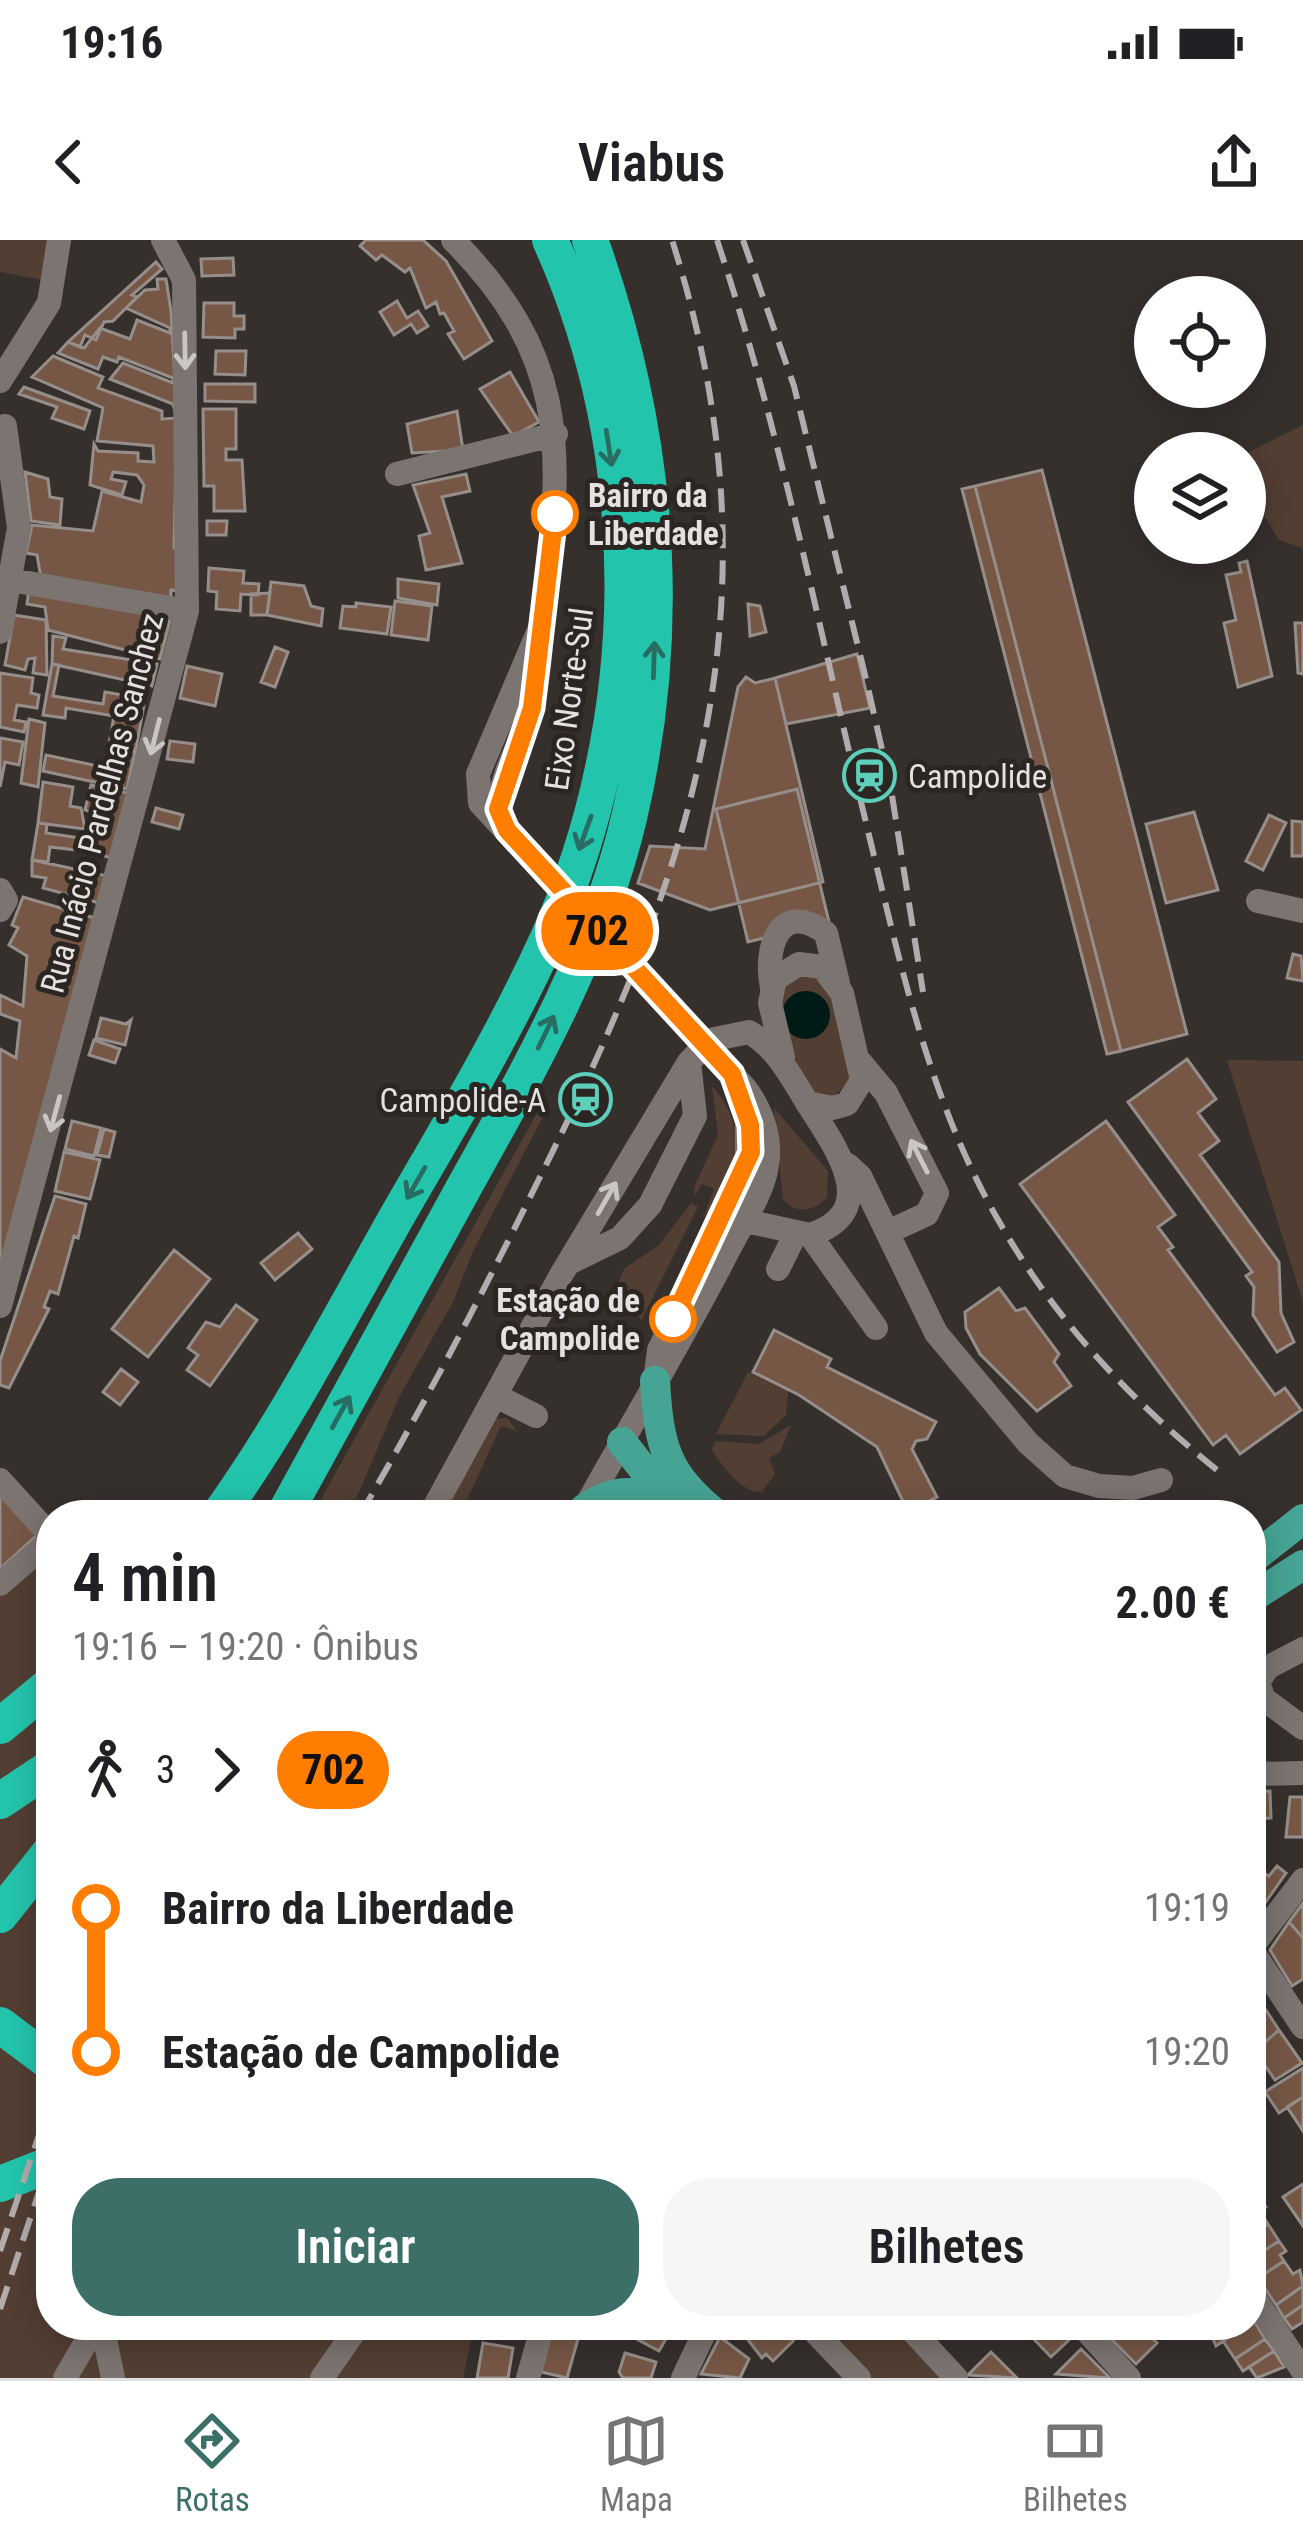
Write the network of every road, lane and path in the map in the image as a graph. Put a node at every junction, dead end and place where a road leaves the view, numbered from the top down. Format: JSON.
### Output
{"nodes":[{"id":1,"x":59,"y":240,"type":"edge"},
{"id":2,"x":163,"y":240,"type":"edge"},
{"id":3,"x":453,"y":240,"type":"edge"},
{"id":4,"x":550,"y":240,"type":"edge"},
{"id":5,"x":590,"y":240,"type":"edge"},
{"id":6,"x":0,"y":381,"type":"edge"},
{"id":7,"x":5,"y":426,"type":"dead end"},
{"id":8,"x":556,"y":434,"type":"junction"},
{"id":9,"x":397,"y":474,"type":"dead end"},
{"id":10,"x":5,"y":579,"type":"edge"},
{"id":11,"x":187,"y":611,"type":"junction"},
{"id":12,"x":0,"y":632,"type":"edge"},
{"id":13,"x":0,"y":890,"type":"edge"},
{"id":14,"x":1258,"y":901,"type":"dead end"},
{"id":15,"x":0,"y":910,"type":"edge"},
{"id":16,"x":1303,"y":911,"type":"edge"},
{"id":17,"x":838,"y":983,"type":"junction"},
{"id":18,"x":772,"y":988,"type":"junction"},
{"id":19,"x":688,"y":1062,"type":"junction"},
{"id":20,"x":861,"y":1064,"type":"junction"},
{"id":21,"x":788,"y":1070,"type":"junction"},
{"id":22,"x":807,"y":1103,"type":"junction"},
{"id":23,"x":846,"y":1163,"type":"junction"},
{"id":24,"x":734,"y":1217,"type":"junction"},
{"id":25,"x":888,"y":1232,"type":"junction"},
{"id":26,"x":802,"y":1235,"type":"junction"},
{"id":27,"x":571,"y":1262,"type":"junction"},
{"id":28,"x":778,"y":1269,"type":"dead end"},
{"id":29,"x":0,"y":1306,"type":"edge"},
{"id":30,"x":875,"y":1328,"type":"dead end"},
{"id":31,"x":655,"y":1381,"type":"junction"},
{"id":32,"x":496,"y":1396,"type":"junction"},
{"id":33,"x":536,"y":1416,"type":"dead end"},
{"id":34,"x":622,"y":1442,"type":"junction"},
{"id":35,"x":670,"y":1470,"type":"junction"},
{"id":36,"x":0,"y":1480,"type":"edge"},
{"id":37,"x":1161,"y":1480,"type":"dead end"},
{"id":38,"x":228,"y":1500,"type":"edge"},
{"id":39,"x":292,"y":1500,"type":"edge"},
{"id":40,"x":438,"y":1500,"type":"edge"},
{"id":41,"x":590,"y":1500,"type":"edge"},
{"id":42,"x":601,"y":1500,"type":"edge"},
{"id":43,"x":660,"y":1500,"type":"edge"},
{"id":44,"x":668,"y":1500,"type":"edge"},
{"id":45,"x":701,"y":1500,"type":"edge"},
{"id":46,"x":1303,"y":1519,"type":"edge"},
{"id":47,"x":36,"y":1521,"type":"edge"},
{"id":48,"x":1266,"y":1548,"type":"edge"},
{"id":49,"x":36,"y":1552,"type":"edge"},
{"id":50,"x":1303,"y":1565,"type":"edge"},
{"id":51,"x":0,"y":1584,"type":"edge"},
{"id":52,"x":1266,"y":1588,"type":"edge"},
{"id":53,"x":1303,"y":1649,"type":"edge"},
{"id":54,"x":1266,"y":1670,"type":"edge"},
{"id":55,"x":36,"y":1696,"type":"edge"},
{"id":56,"x":1266,"y":1700,"type":"edge"},
{"id":57,"x":0,"y":1726,"type":"edge"},
{"id":58,"x":1303,"y":1728,"type":"edge"},
{"id":59,"x":1303,"y":1773,"type":"edge"},
{"id":60,"x":1266,"y":1774,"type":"edge"},
{"id":61,"x":36,"y":1776,"type":"edge"},
{"id":62,"x":0,"y":1801,"type":"edge"},
{"id":63,"x":36,"y":1870,"type":"edge"},
{"id":64,"x":1303,"y":1880,"type":"edge"},
{"id":65,"x":0,"y":1915,"type":"edge"},
{"id":66,"x":1266,"y":1929,"type":"edge"},
{"id":67,"x":1266,"y":1972,"type":"edge"},
{"id":68,"x":0,"y":2024,"type":"edge"},
{"id":69,"x":1303,"y":2027,"type":"edge"},
{"id":70,"x":36,"y":2052,"type":"edge"},
{"id":71,"x":36,"y":2157,"type":"edge"},
{"id":72,"x":0,"y":2167,"type":"edge"},
{"id":73,"x":36,"y":2170,"type":"edge"},
{"id":74,"x":0,"y":2184,"type":"edge"},
{"id":75,"x":1266,"y":2316,"type":"edge"},
{"id":76,"x":89,"y":2340,"type":"edge"},
{"id":77,"x":103,"y":2340,"type":"edge"},
{"id":78,"x":349,"y":2340,"type":"edge"},
{"id":79,"x":539,"y":2340,"type":"edge"},
{"id":80,"x":701,"y":2340,"type":"edge"},
{"id":81,"x":822,"y":2340,"type":"edge"},
{"id":82,"x":922,"y":2340,"type":"edge"},
{"id":83,"x":1095,"y":2340,"type":"edge"},
{"id":84,"x":1303,"y":2371,"type":"edge"},
{"id":85,"x":64,"y":2378,"type":"edge"},
{"id":86,"x":113,"y":2378,"type":"edge"},
{"id":87,"x":322,"y":2378,"type":"edge"},
{"id":88,"x":528,"y":2378,"type":"edge"},
{"id":89,"x":683,"y":2378,"type":"edge"},
{"id":90,"x":859,"y":2378,"type":"edge"},
{"id":91,"x":956,"y":2378,"type":"edge"},
{"id":92,"x":1129,"y":2378,"type":"edge"}],
"edges":[{"from":1,"to":6,"type":"street"},
{"from":2,"to":11,"type":"street","name":"Rua Inácio Pardelhas Sanchez","one_way":true},
{"from":3,"to":8,"type":"street"},
{"from":4,"to":38,"type":"highway","name":"Eixo Norte-Sul","one_way":true},
{"from":39,"to":5,"type":"highway","one_way":true},
{"from":7,"to":10,"type":"street"},
{"from":8,"to":9,"type":"street"},
{"from":8,"to":24,"type":"street"},
{"from":10,"to":11,"type":"street"},
{"from":10,"to":12,"type":"street"},
{"from":11,"to":29,"type":"street","name":"Rua Inácio Pardelhas Sanchez","one_way":true},
{"from":13,"to":15,"type":"street"},
{"from":14,"to":16,"type":"street"},
{"from":17,"to":18,"type":"street"},
{"from":17,"to":18,"type":"street"},
{"from":17,"to":20,"type":"street"},
{"from":18,"to":21,"type":"street"},
{"from":19,"to":21,"type":"street"},
{"from":27,"to":19,"type":"street","one_way":true},
{"from":19,"to":27,"type":"street"},
{"from":20,"to":22,"type":"street"},
{"from":25,"to":20,"type":"street","one_way":true},
{"from":21,"to":22,"type":"street"},
{"from":22,"to":23,"type":"street"},
{"from":23,"to":25,"type":"street"},
{"from":23,"to":26,"type":"street"},
{"from":24,"to":26,"type":"street"},
{"from":24,"to":31,"type":"street"},
{"from":25,"to":37,"type":"street"},
{"from":26,"to":28,"type":"street"},
{"from":26,"to":30,"type":"street"},
{"from":27,"to":32,"type":"street"},
{"from":31,"to":34,"type":"street"},
{"from":31,"to":35,"type":"main road"},
{"from":32,"to":33,"type":"street"},
{"from":32,"to":40,"type":"street"},
{"from":34,"to":35,"type":"main road"},
{"from":34,"to":41,"type":"street"},
{"from":34,"to":44,"type":"main road"},
{"from":35,"to":45,"type":"main road"},
{"from":36,"to":47,"type":"street"},
{"from":42,"to":43,"type":"main road"},
{"from":46,"to":48,"type":"main road"},
{"from":49,"to":51,"type":"street"},
{"from":50,"to":52,"type":"main road"},
{"from":53,"to":54,"type":"street"},
{"from":55,"to":57,"type":"highway"},
{"from":56,"to":58,"type":"street"},
{"from":59,"to":60,"type":"street"},
{"from":61,"to":62,"type":"highway"},
{"from":63,"to":65,"type":"highway"},
{"from":64,"to":66,"type":"street"},
{"from":67,"to":69,"type":"street"},
{"from":68,"to":70,"type":"highway"},
{"from":71,"to":72,"type":"highway"},
{"from":73,"to":74,"type":"highway"},
{"from":75,"to":84,"type":"street"},
{"from":76,"to":85,"type":"street"},
{"from":77,"to":86,"type":"street"},
{"from":78,"to":87,"type":"street"},
{"from":79,"to":88,"type":"street"},
{"from":80,"to":89,"type":"street"},
{"from":81,"to":90,"type":"street"},
{"from":82,"to":91,"type":"street"},
{"from":83,"to":92,"type":"street"}]}
